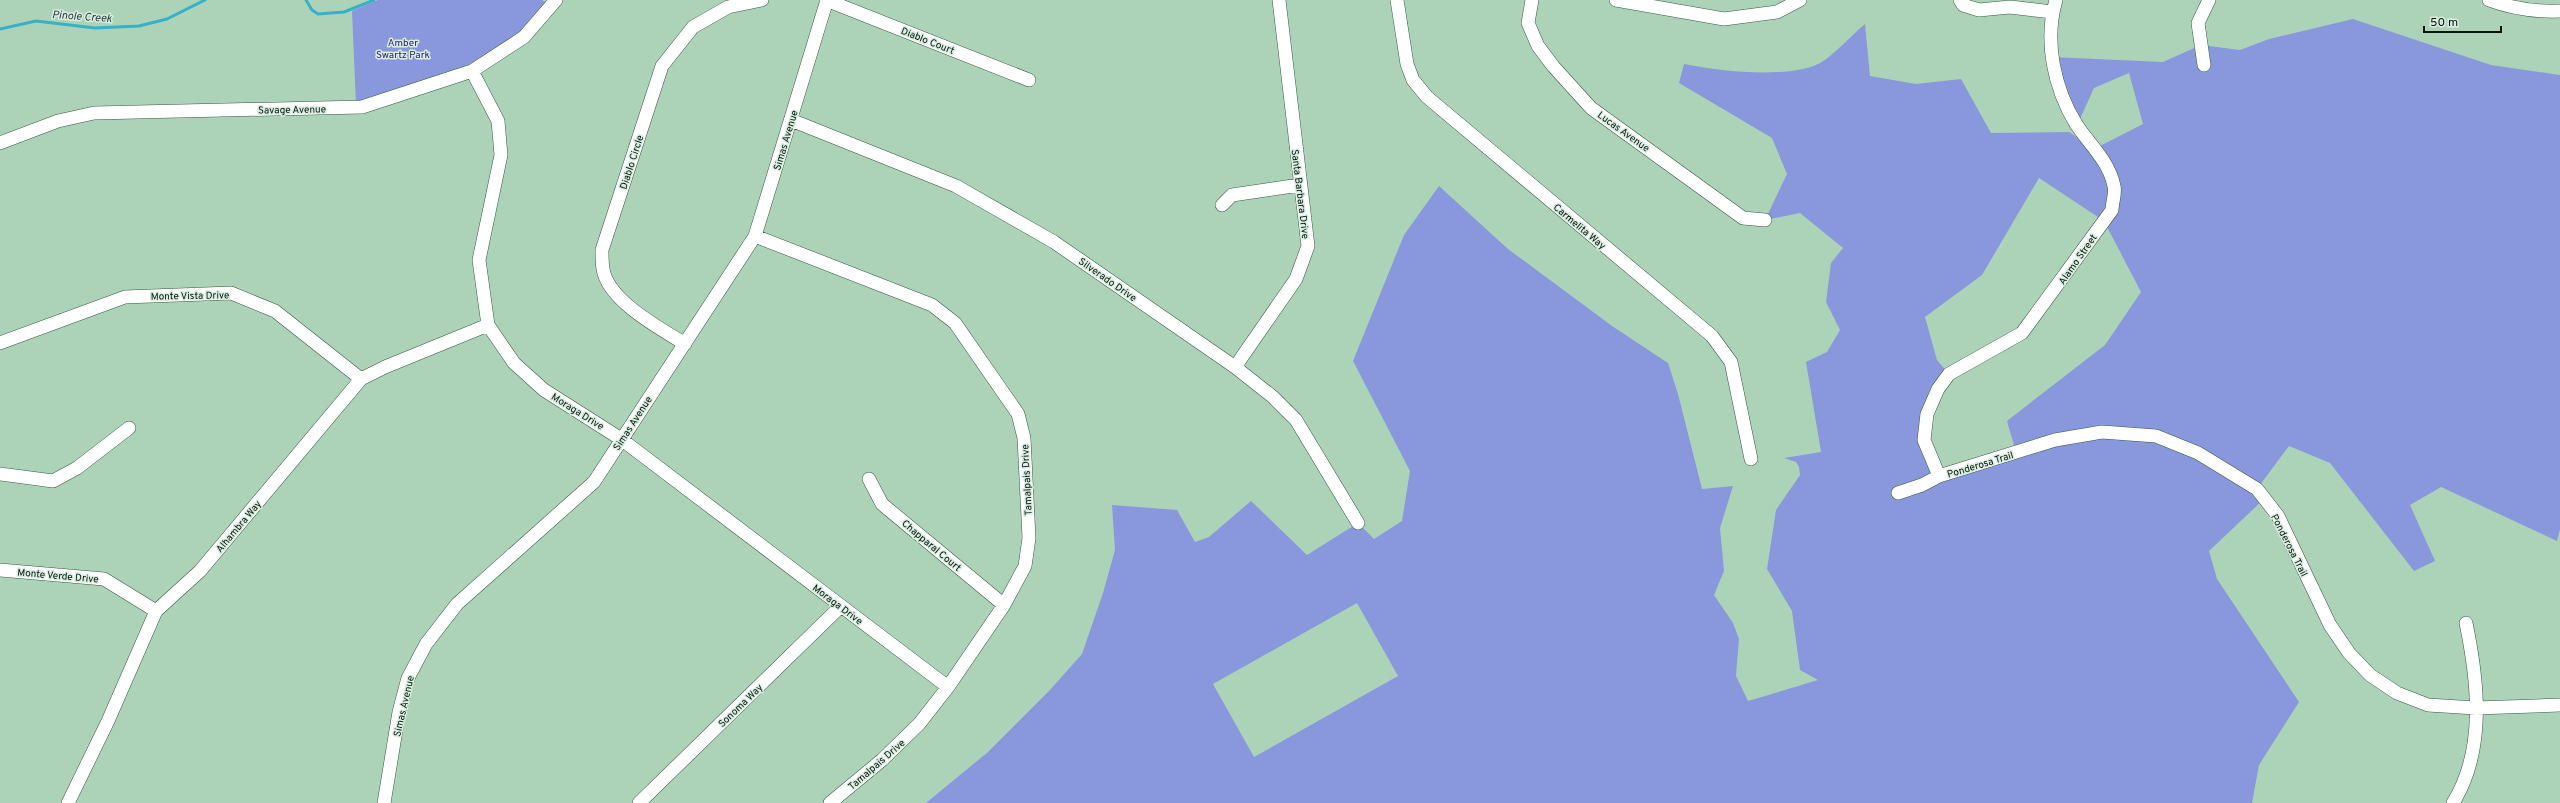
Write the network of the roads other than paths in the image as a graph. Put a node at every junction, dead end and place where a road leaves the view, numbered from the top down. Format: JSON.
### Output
{"nodes":[{"id":1,"x":556,"y":0,"type":"edge"},
{"id":2,"x":762,"y":0,"type":"edge"},
{"id":3,"x":827,"y":0,"type":"edge"},
{"id":4,"x":1279,"y":0,"type":"edge"},
{"id":5,"x":1397,"y":0,"type":"edge"},
{"id":6,"x":1532,"y":0,"type":"edge"},
{"id":7,"x":1616,"y":0,"type":"edge"},
{"id":8,"x":1800,"y":0,"type":"edge"},
{"id":9,"x":1960,"y":0,"type":"edge"},
{"id":10,"x":2209,"y":0,"type":"edge"},
{"id":11,"x":2489,"y":0,"type":"edge"},
{"id":12,"x":2054,"y":6,"type":"edge"},
{"id":13,"x":2560,"y":11,"type":"edge"},
{"id":14,"x":2204,"y":65,"type":"dead end"},
{"id":15,"x":472,"y":70,"type":"junction"},
{"id":16,"x":1029,"y":80,"type":"dead end"},
{"id":17,"x":791,"y":120,"type":"junction"},
{"id":18,"x":0,"y":143,"type":"edge"},
{"id":19,"x":1300,"y":185,"type":"junction"},
{"id":20,"x":1222,"y":205,"type":"dead end"},
{"id":21,"x":1765,"y":220,"type":"dead end"},
{"id":22,"x":755,"y":236,"type":"junction"},
{"id":23,"x":488,"y":325,"type":"junction"},
{"id":24,"x":0,"y":343,"type":"edge"},
{"id":25,"x":685,"y":344,"type":"junction"},
{"id":26,"x":1235,"y":367,"type":"junction"},
{"id":27,"x":361,"y":379,"type":"junction"},
{"id":28,"x":129,"y":428,"type":"dead end"},
{"id":29,"x":622,"y":439,"type":"junction"},
{"id":30,"x":1751,"y":459,"type":"dead end"},
{"id":31,"x":0,"y":474,"type":"edge"},
{"id":32,"x":1939,"y":476,"type":"junction"},
{"id":33,"x":869,"y":479,"type":"dead end"},
{"id":34,"x":1898,"y":493,"type":"dead end"},
{"id":35,"x":1358,"y":523,"type":"dead end"},
{"id":36,"x":0,"y":570,"type":"edge"},
{"id":37,"x":1004,"y":605,"type":"junction"},
{"id":38,"x":841,"y":606,"type":"junction"},
{"id":39,"x":156,"y":611,"type":"junction"},
{"id":40,"x":2466,"y":622,"type":"dead end"},
{"id":41,"x":948,"y":687,"type":"junction"},
{"id":42,"x":2560,"y":705,"type":"edge"},
{"id":43,"x":2476,"y":708,"type":"junction"},
{"id":44,"x":68,"y":803,"type":"edge"},
{"id":45,"x":384,"y":803,"type":"edge"},
{"id":46,"x":639,"y":803,"type":"edge"},
{"id":47,"x":830,"y":803,"type":"edge"},
{"id":48,"x":2453,"y":803,"type":"edge"}],
"edges":[{"from":1,"to":15,"type":"street","name":"Savage Avenue"},
{"from":2,"to":25,"type":"street","name":"Diablo Circle"},
{"from":3,"to":16,"type":"street","name":"Diablo Court"},
{"from":3,"to":17,"type":"street","name":"Simas Avenue"},
{"from":4,"to":19,"type":"street","name":"Santa Barbara Drive"},
{"from":5,"to":30,"type":"street","name":"Carmelita Way"},
{"from":6,"to":21,"type":"street","name":"Lucas Avenue"},
{"from":7,"to":8,"type":"street"},
{"from":9,"to":12,"type":"street"},
{"from":10,"to":14,"type":"street"},
{"from":11,"to":13,"type":"street"},
{"from":12,"to":32,"type":"street","name":"Alamo Street"},
{"from":15,"to":18,"type":"street","name":"Savage Avenue"},
{"from":15,"to":23,"type":"street","name":"Moraga Drive"},
{"from":17,"to":22,"type":"street","name":"Simas Avenue"},
{"from":17,"to":26,"type":"street","name":"Silverado Drive"},
{"from":19,"to":20,"type":"street"},
{"from":19,"to":26,"type":"street","name":"Santa Barbara Drive"},
{"from":22,"to":25,"type":"street","name":"Simas Avenue"},
{"from":22,"to":37,"type":"street","name":"Tamalpais Drive"},
{"from":23,"to":27,"type":"street","name":"Alhambra Way"},
{"from":23,"to":29,"type":"street","name":"Moraga Drive"},
{"from":24,"to":27,"type":"street","name":"Monte Vista Drive"},
{"from":25,"to":29,"type":"street","name":"Simas Avenue"},
{"from":26,"to":35,"type":"street","name":"Silverado Drive"},
{"from":27,"to":39,"type":"street","name":"Alhambra Way"},
{"from":28,"to":31,"type":"street"},
{"from":29,"to":38,"type":"street","name":"Moraga Drive"},
{"from":29,"to":45,"type":"street","name":"Simas Avenue"},
{"from":32,"to":34,"type":"street","name":"Ponderosa Trail"},
{"from":32,"to":43,"type":"street","name":"Ponderosa Trail"},
{"from":33,"to":37,"type":"street","name":"Chapparal Court"},
{"from":36,"to":39,"type":"street","name":"Monte Verde Drive"},
{"from":37,"to":41,"type":"street","name":"Tamalpais Drive"},
{"from":38,"to":41,"type":"street","name":"Moraga Drive"},
{"from":38,"to":46,"type":"street","name":"Sonoma Way"},
{"from":39,"to":44,"type":"street","name":"Alhambra Way"},
{"from":40,"to":43,"type":"street"},
{"from":41,"to":47,"type":"street","name":"Tamalpais Drive"},
{"from":42,"to":43,"type":"street","name":"Ponderosa Trail"},
{"from":43,"to":48,"type":"street"}]}
